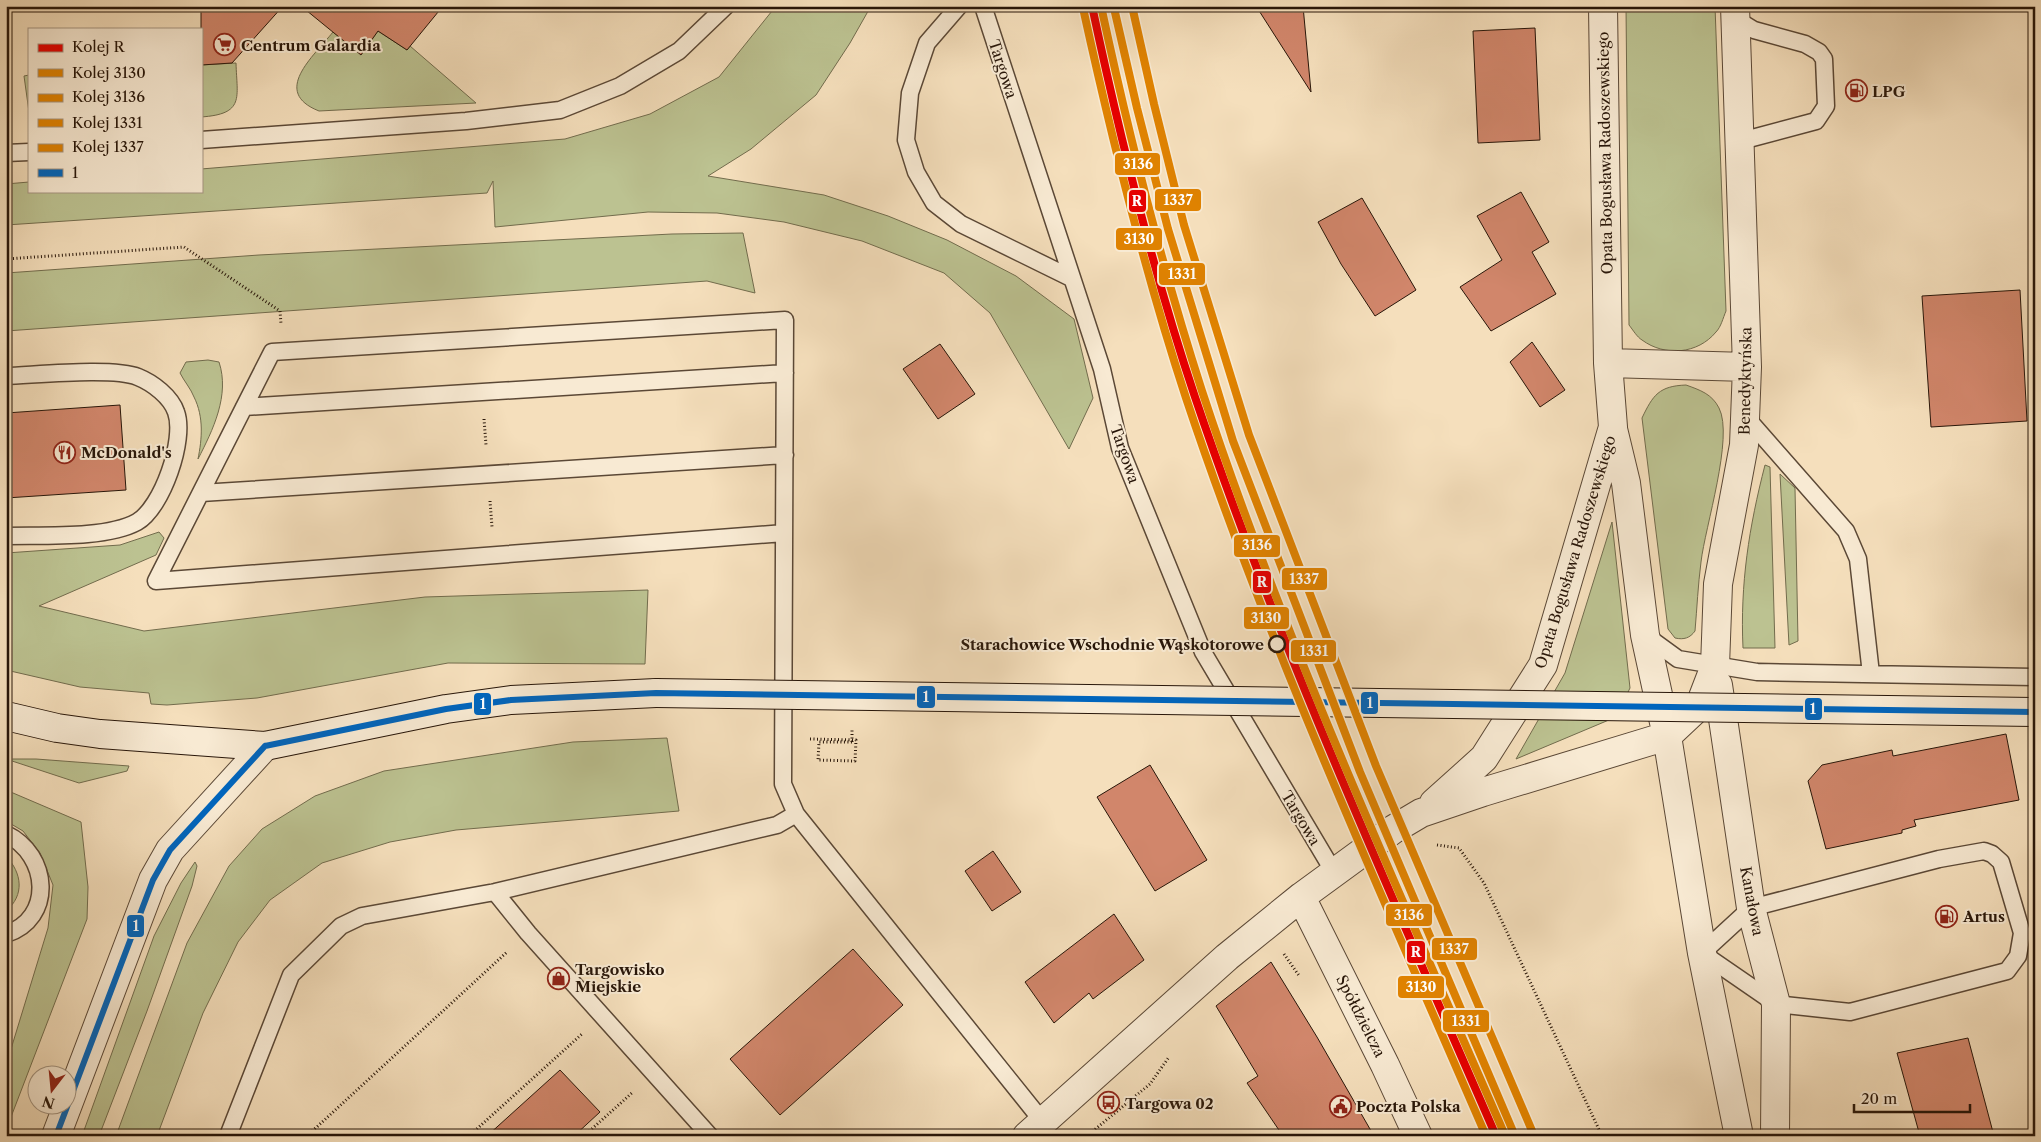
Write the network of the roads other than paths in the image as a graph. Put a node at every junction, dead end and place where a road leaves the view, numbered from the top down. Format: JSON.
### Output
{"nodes":[{"id":1,"x":726,"y":6,"type":"edge"},
{"id":2,"x":960,"y":6,"type":"edge"},
{"id":3,"x":983,"y":6,"type":"edge"},
{"id":4,"x":1603,"y":6,"type":"edge"},
{"id":5,"x":1736,"y":13,"type":"edge"},
{"id":6,"x":202,"y":140,"type":"edge"},
{"id":7,"x":1741,"y":140,"type":"junction"},
{"id":8,"x":28,"y":152,"type":"edge"},
{"id":9,"x":6,"y":154,"type":"edge"},
{"id":10,"x":1071,"y":278,"type":"junction"},
{"id":11,"x":1608,"y":363,"type":"junction"},
{"id":12,"x":1746,"y":367,"type":"junction"},
{"id":13,"x":785,"y":373,"type":"junction"},
{"id":14,"x":6,"y":376,"type":"edge"},
{"id":15,"x":244,"y":407,"type":"junction"},
{"id":16,"x":1745,"y":416,"type":"junction"},
{"id":17,"x":1613,"y":428,"type":"junction"},
{"id":18,"x":784,"y":454,"type":"junction"},
{"id":19,"x":201,"y":493,"type":"junction"},
{"id":20,"x":784,"y":533,"type":"junction"},
{"id":21,"x":6,"y":536,"type":"edge"},
{"id":22,"x":1645,"y":635,"type":"junction"},
{"id":23,"x":1715,"y":666,"type":"junction"},
{"id":24,"x":1871,"y":674,"type":"junction"},
{"id":25,"x":2035,"y":677,"type":"edge"},
{"id":26,"x":2035,"y":712,"type":"edge"},
{"id":27,"x":6,"y":716,"type":"edge"},
{"id":28,"x":1667,"y":736,"type":"junction"},
{"id":29,"x":265,"y":746,"type":"junction"},
{"id":30,"x":1421,"y":813,"type":"junction"},
{"id":31,"x":796,"y":814,"type":"junction"},
{"id":32,"x":6,"y":834,"type":"edge"},
{"id":33,"x":1335,"y":874,"type":"junction"},
{"id":34,"x":495,"y":892,"type":"junction"},
{"id":35,"x":1301,"y":897,"type":"junction"},
{"id":36,"x":1751,"y":908,"type":"junction"},
{"id":37,"x":6,"y":934,"type":"edge"},
{"id":38,"x":1702,"y":953,"type":"junction"},
{"id":39,"x":1776,"y":1004,"type":"junction"},
{"id":40,"x":1035,"y":1129,"type":"edge"},
{"id":41,"x":56,"y":1136,"type":"edge"},
{"id":42,"x":228,"y":1136,"type":"edge"},
{"id":43,"x":710,"y":1136,"type":"edge"},
{"id":44,"x":1418,"y":1136,"type":"edge"},
{"id":45,"x":1739,"y":1136,"type":"edge"},
{"id":46,"x":1775,"y":1136,"type":"edge"}],
"edges":[{"from":1,"to":6,"type":"lane"},
{"from":2,"to":10,"type":"lane"},
{"from":3,"to":10,"type":"lane","name":"Targowa"},
{"from":4,"to":11,"type":"street","name":"Opata Bogusława Radoszewskiego"},
{"from":5,"to":7,"type":"street","name":"Benedyktyńska"},
{"from":5,"to":7,"type":"lane"},
{"from":7,"to":12,"type":"street","name":"Benedyktyńska"},
{"from":8,"to":9,"type":"lane"},
{"from":10,"to":33,"type":"lane","name":"Targowa"},
{"from":11,"to":12,"type":"street"},
{"from":11,"to":17,"type":"street","name":"Opata Bogusława Radoszewskiego"},
{"from":12,"to":16,"type":"street","name":"Benedyktyńska"},
{"from":13,"to":15,"type":"lane"},
{"from":13,"to":15,"type":"lane"},
{"from":13,"to":18,"type":"lane"},
{"from":14,"to":21,"type":"lane"},
{"from":15,"to":19,"type":"lane"},
{"from":16,"to":23,"type":"street","name":"Benedyktyńska"},
{"from":16,"to":24,"type":"lane"},
{"from":17,"to":22,"type":"street"},
{"from":17,"to":30,"type":"street","name":"Opata Bogusława Radoszewskiego"},
{"from":18,"to":19,"type":"lane"},
{"from":18,"to":20,"type":"lane"},
{"from":19,"to":20,"type":"lane"},
{"from":20,"to":31,"type":"lane"},
{"from":22,"to":23,"type":"lane"},
{"from":22,"to":28,"type":"street"},
{"from":23,"to":24,"type":"lane"},
{"from":23,"to":28,"type":"street","name":"Benedyktyńska"},
{"from":23,"to":36,"type":"street","name":"Kanałowa"},
{"from":24,"to":25,"type":"lane"},
{"from":26,"to":29,"type":"street","bridge":true},
{"from":27,"to":29,"type":"street"},
{"from":28,"to":30,"type":"street"},
{"from":28,"to":38,"type":"street"},
{"from":29,"to":41,"type":"street"},
{"from":30,"to":33,"type":"street"},
{"from":31,"to":34,"type":"lane"},
{"from":31,"to":40,"type":"lane"},
{"from":32,"to":37,"type":"lane"},
{"from":33,"to":35,"type":"street"},
{"from":34,"to":42,"type":"lane"},
{"from":34,"to":43,"type":"lane"},
{"from":35,"to":40,"type":"street"},
{"from":35,"to":44,"type":"street","name":"Spółdzielcza"},
{"from":36,"to":38,"type":"lane"},
{"from":36,"to":39,"type":"street","name":"Kanałowa"},
{"from":36,"to":39,"type":"lane"},
{"from":38,"to":39,"type":"lane"},
{"from":38,"to":45,"type":"street"},
{"from":39,"to":46,"type":"street","name":"Kanałowa"}]}
